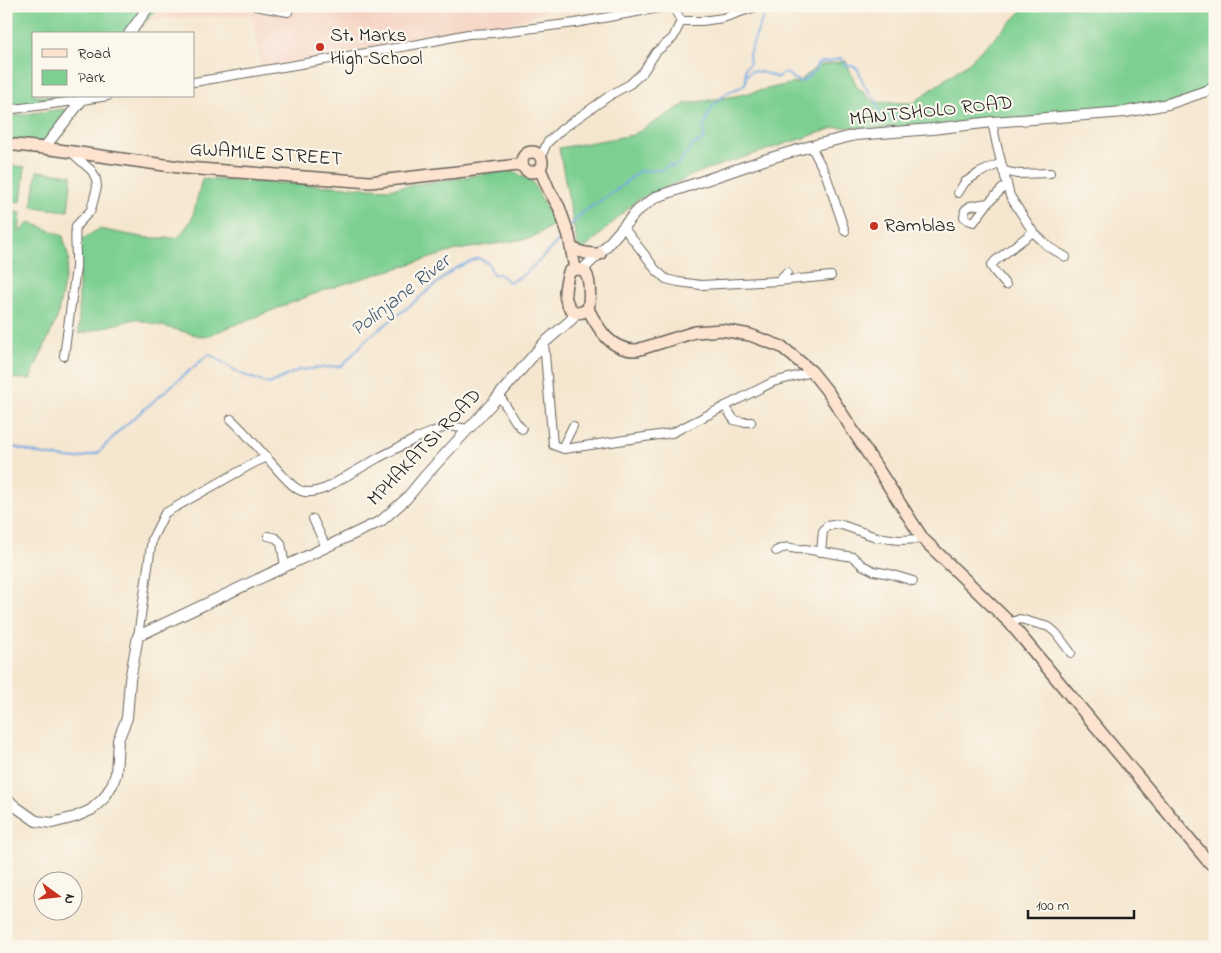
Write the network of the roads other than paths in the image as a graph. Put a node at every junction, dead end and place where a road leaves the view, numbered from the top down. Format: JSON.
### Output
{"nodes":[{"id":1,"x":149,"y":6,"type":"edge"},
{"id":2,"x":255,"y":6,"type":"edge"},
{"id":3,"x":671,"y":6,"type":"edge"},
{"id":4,"x":758,"y":6,"type":"edge"},
{"id":5,"x":288,"y":12,"type":"dead end"},
{"id":6,"x":681,"y":21,"type":"junction"},
{"id":7,"x":130,"y":32,"type":"edge"},
{"id":8,"x":195,"y":82,"type":"edge"},
{"id":9,"x":1215,"y":88,"type":"edge"},
{"id":10,"x":84,"y":98,"type":"edge"},
{"id":11,"x":6,"y":110,"type":"edge"},
{"id":12,"x":992,"y":122,"type":"junction"},
{"id":13,"x":6,"y":144,"type":"edge"},
{"id":14,"x":811,"y":146,"type":"junction"},
{"id":15,"x":44,"y":148,"type":"junction"},
{"id":16,"x":70,"y":152,"type":"junction"},
{"id":17,"x":522,"y":163,"type":"junction"},
{"id":18,"x":540,"y":163,"type":"junction"},
{"id":19,"x":1002,"y":167,"type":"junction"},
{"id":20,"x":1050,"y":173,"type":"dead end"},
{"id":21,"x":1007,"y":184,"type":"junction"},
{"id":22,"x":958,"y":193,"type":"dead end"},
{"id":23,"x":988,"y":203,"type":"dead end"},
{"id":24,"x":625,"y":229,"type":"junction"},
{"id":25,"x":845,"y":232,"type":"dead end"},
{"id":26,"x":1033,"y":232,"type":"junction"},
{"id":27,"x":569,"y":237,"type":"junction"},
{"id":28,"x":600,"y":254,"type":"junction"},
{"id":29,"x":1066,"y":257,"type":"dead end"},
{"id":30,"x":582,"y":272,"type":"junction"},
{"id":31,"x":787,"y":272,"type":"dead end"},
{"id":32,"x":831,"y":276,"type":"dead end"},
{"id":33,"x":778,"y":281,"type":"junction"},
{"id":34,"x":1006,"y":285,"type":"dead end"},
{"id":35,"x":588,"y":309,"type":"junction"},
{"id":36,"x":576,"y":313,"type":"junction"},
{"id":37,"x":544,"y":343,"type":"junction"},
{"id":38,"x":64,"y":356,"type":"dead end"},
{"id":39,"x":812,"y":372,"type":"junction"},
{"id":40,"x":499,"y":395,"type":"junction"},
{"id":41,"x":725,"y":406,"type":"junction"},
{"id":42,"x":231,"y":419,"type":"dead end"},
{"id":43,"x":751,"y":422,"type":"dead end"},
{"id":44,"x":573,"y":426,"type":"dead end"},
{"id":45,"x":469,"y":429,"type":"junction"},
{"id":46,"x":522,"y":429,"type":"dead end"},
{"id":47,"x":562,"y":448,"type":"junction"},
{"id":48,"x":267,"y":457,"type":"junction"},
{"id":49,"x":312,"y":519,"type":"dead end"},
{"id":50,"x":268,"y":536,"type":"dead end"},
{"id":51,"x":923,"y":539,"type":"junction"},
{"id":52,"x":326,"y":547,"type":"junction"},
{"id":53,"x":776,"y":551,"type":"dead end"},
{"id":54,"x":821,"y":552,"type":"junction"},
{"id":55,"x":285,"y":566,"type":"junction"},
{"id":56,"x":913,"y":581,"type":"dead end"},
{"id":57,"x":1010,"y":623,"type":"junction"},
{"id":58,"x":138,"y":636,"type":"junction"},
{"id":59,"x":1071,"y":654,"type":"dead end"},
{"id":60,"x":6,"y":798,"type":"edge"},
{"id":61,"x":1215,"y":867,"type":"edge"},
{"id":62,"x":6,"y":944,"type":"edge"},
{"id":63,"x":12,"y":947,"type":"edge"}],
"edges":[{"from":1,"to":7,"type":"street"},
{"from":2,"to":5,"type":"street"},
{"from":3,"to":6,"type":"street"},
{"from":3,"to":8,"type":"street"},
{"from":4,"to":6,"type":"street"},
{"from":6,"to":18,"type":"street"},
{"from":9,"to":12,"type":"street","name":"MANTSHOLO ROAD"},
{"from":10,"to":11,"type":"street"},
{"from":10,"to":15,"type":"street"},
{"from":12,"to":14,"type":"street","name":"MANTSHOLO ROAD"},
{"from":12,"to":19,"type":"street"},
{"from":13,"to":15,"type":"main road","name":"GWAMILE STREET"},
{"from":14,"to":24,"type":"street","name":"MANTSHOLO ROAD"},
{"from":14,"to":25,"type":"street"},
{"from":15,"to":16,"type":"main road","name":"GWAMILE STREET"},
{"from":16,"to":17,"type":"main road","name":"GWAMILE STREET"},
{"from":16,"to":38,"type":"street"},
{"from":17,"to":18,"type":"main road"},
{"from":17,"to":18,"type":"main road"},
{"from":18,"to":27,"type":"main road"},
{"from":19,"to":20,"type":"street"},
{"from":19,"to":21,"type":"street"},
{"from":19,"to":22,"type":"street"},
{"from":21,"to":23,"type":"street"},
{"from":21,"to":26,"type":"street"},
{"from":24,"to":28,"type":"street","name":"MANTSHOLO ROAD"},
{"from":24,"to":30,"type":"street","name":"MANTSHOLO ROAD"},
{"from":24,"to":33,"type":"street"},
{"from":26,"to":29,"type":"street"},
{"from":26,"to":34,"type":"street"},
{"from":27,"to":28,"type":"main road"},
{"from":27,"to":30,"type":"main road"},
{"from":28,"to":30,"type":"street","name":"MANTSHOLO ROAD"},
{"from":30,"to":35,"type":"main road"},
{"from":30,"to":36,"type":"main road"},
{"from":31,"to":33,"type":"street"},
{"from":32,"to":33,"type":"street"},
{"from":35,"to":36,"type":"main road"},
{"from":35,"to":39,"type":"main road"},
{"from":36,"to":37,"type":"street","name":"MPHAKATSI ROAD"},
{"from":37,"to":40,"type":"street","name":"MPHAKATSI ROAD"},
{"from":37,"to":47,"type":"street"},
{"from":39,"to":41,"type":"street"},
{"from":39,"to":51,"type":"main road"},
{"from":40,"to":45,"type":"street","name":"MPHAKATSI ROAD"},
{"from":40,"to":46,"type":"street"},
{"from":41,"to":43,"type":"street"},
{"from":41,"to":47,"type":"street"},
{"from":42,"to":48,"type":"street"},
{"from":44,"to":47,"type":"street"},
{"from":45,"to":48,"type":"street"},
{"from":45,"to":52,"type":"street","name":"MPHAKATSI ROAD"},
{"from":48,"to":58,"type":"street"},
{"from":49,"to":52,"type":"street"},
{"from":50,"to":55,"type":"street"},
{"from":51,"to":54,"type":"street"},
{"from":51,"to":57,"type":"main road"},
{"from":52,"to":55,"type":"street","name":"MPHAKATSI ROAD"},
{"from":53,"to":54,"type":"street"},
{"from":54,"to":56,"type":"street"},
{"from":55,"to":58,"type":"street","name":"MPHAKATSI ROAD"},
{"from":57,"to":59,"type":"street"},
{"from":57,"to":61,"type":"main road"},
{"from":58,"to":60,"type":"street"},
{"from":62,"to":63,"type":"street"}]}
